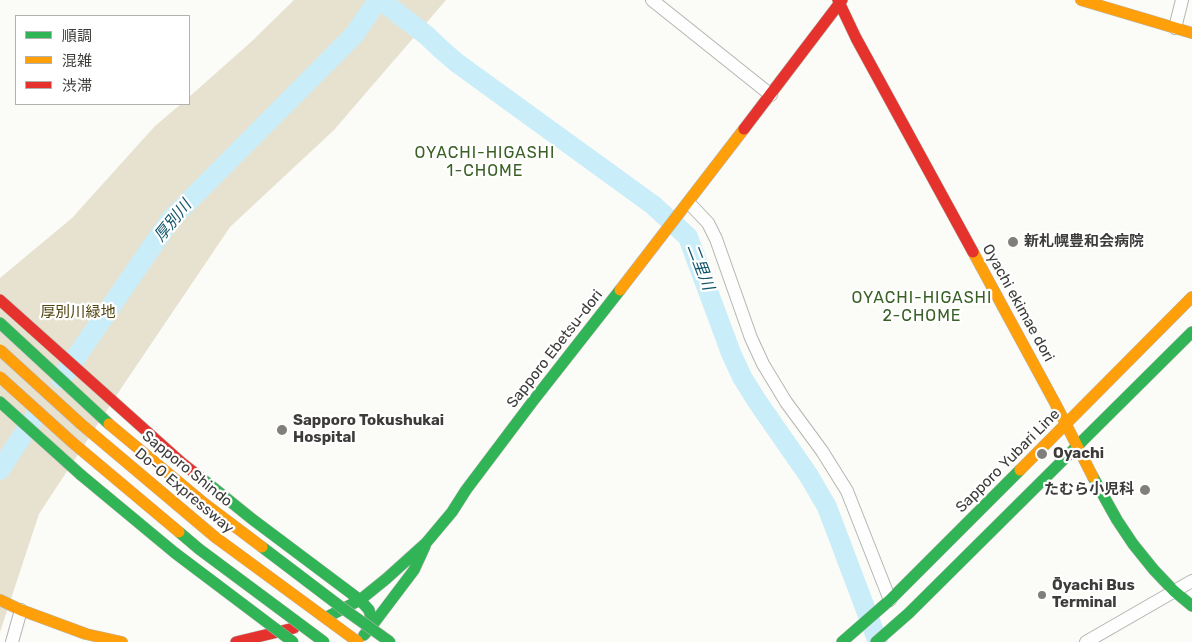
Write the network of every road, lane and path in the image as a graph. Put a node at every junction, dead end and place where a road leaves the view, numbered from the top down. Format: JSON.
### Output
{"nodes":[{"id":1,"x":652,"y":0,"type":"edge"},
{"id":2,"x":1081,"y":0,"type":"edge"},
{"id":3,"x":1182,"y":0,"type":"edge"},
{"id":4,"x":840,"y":1,"type":"edge"},
{"id":5,"x":1175,"y":28,"type":"junction"},
{"id":6,"x":1192,"y":33,"type":"edge"},
{"id":7,"x":771,"y":95,"type":"junction"},
{"id":8,"x":689,"y":203,"type":"junction"},
{"id":9,"x":1192,"y":297,"type":"edge"},
{"id":10,"x":0,"y":300,"type":"edge"},
{"id":11,"x":2,"y":325,"type":"edge"},
{"id":12,"x":1192,"y":332,"type":"edge"},
{"id":13,"x":0,"y":350,"type":"edge"},
{"id":14,"x":0,"y":377,"type":"edge"},
{"id":15,"x":0,"y":402,"type":"edge"},
{"id":16,"x":1066,"y":424,"type":"junction"},
{"id":17,"x":1077,"y":446,"type":"junction"},
{"id":18,"x":426,"y":543,"type":"junction"},
{"id":19,"x":1192,"y":581,"type":"edge"},
{"id":20,"x":1174,"y":591,"type":"junction"},
{"id":21,"x":360,"y":600,"type":"junction"},
{"id":22,"x":2,"y":601,"type":"edge"},
{"id":23,"x":886,"y":604,"type":"junction"},
{"id":24,"x":1192,"y":606,"type":"edge"},
{"id":25,"x":21,"y":610,"type":"junction"},
{"id":26,"x":372,"y":627,"type":"junction"},
{"id":27,"x":86,"y":634,"type":"junction"},
{"id":28,"x":12,"y":642,"type":"edge"},
{"id":29,"x":102,"y":642,"type":"edge"},
{"id":30,"x":122,"y":642,"type":"edge"},
{"id":31,"x":236,"y":642,"type":"edge"},
{"id":32,"x":293,"y":642,"type":"edge"},
{"id":33,"x":324,"y":642,"type":"edge"},
{"id":34,"x":357,"y":642,"type":"edge"},
{"id":35,"x":390,"y":642,"type":"edge"},
{"id":36,"x":842,"y":642,"type":"edge"},
{"id":37,"x":876,"y":642,"type":"edge"},
{"id":38,"x":1086,"y":642,"type":"edge"}],
"edges":[{"from":1,"to":7,"type":"street"},
{"from":2,"to":5,"type":"main road"},
{"from":3,"to":5,"type":"street"},
{"from":4,"to":7,"type":"main road","name":"Sapporo Ebetsu-dori"},
{"from":4,"to":16,"type":"main road","name":"Oyachi ekimae dori"},
{"from":5,"to":6,"type":"main road"},
{"from":7,"to":8,"type":"main road","name":"Sapporo Ebetsu-dori"},
{"from":8,"to":18,"type":"main road","name":"Sapporo Ebetsu-dori"},
{"from":8,"to":23,"type":"street"},
{"from":9,"to":16,"type":"main road","name":"Sapporo Yubari Line"},
{"from":10,"to":21,"type":"main road"},
{"from":11,"to":35,"type":"main road","name":"Sapporo Shindo","bridge":true},
{"from":12,"to":17,"type":"main road"},
{"from":13,"to":34,"type":"main road","name":"Do-O Expressway","bridge":true},
{"from":14,"to":33,"type":"main road","bridge":true},
{"from":15,"to":32,"type":"main road","bridge":true},
{"from":16,"to":17,"type":"main road","name":"Oyachi ekimae dori"},
{"from":16,"to":23,"type":"main road","name":"Sapporo Yubari Line"},
{"from":17,"to":20,"type":"main road","name":"Oyachi ekimae dori"},
{"from":17,"to":37,"type":"main road"},
{"from":18,"to":21,"type":"main road","name":"Sapporo Ebetsu-dori"},
{"from":18,"to":26,"type":"main road"},
{"from":19,"to":20,"type":"street"},
{"from":20,"to":24,"type":"main road","name":"Oyachi ekimae dori"},
{"from":20,"to":38,"type":"street"},
{"from":21,"to":26,"type":"main road"},
{"from":21,"to":31,"type":"main road","name":"Sapporo Ebetsu-dori"},
{"from":22,"to":25,"type":"main road"},
{"from":23,"to":36,"type":"main road","name":"Sapporo Yubari Line"},
{"from":25,"to":27,"type":"main road"},
{"from":25,"to":28,"type":"street"},
{"from":26,"to":34,"type":"main road"},
{"from":27,"to":29,"type":"main road"},
{"from":27,"to":30,"type":"main road"}]}
